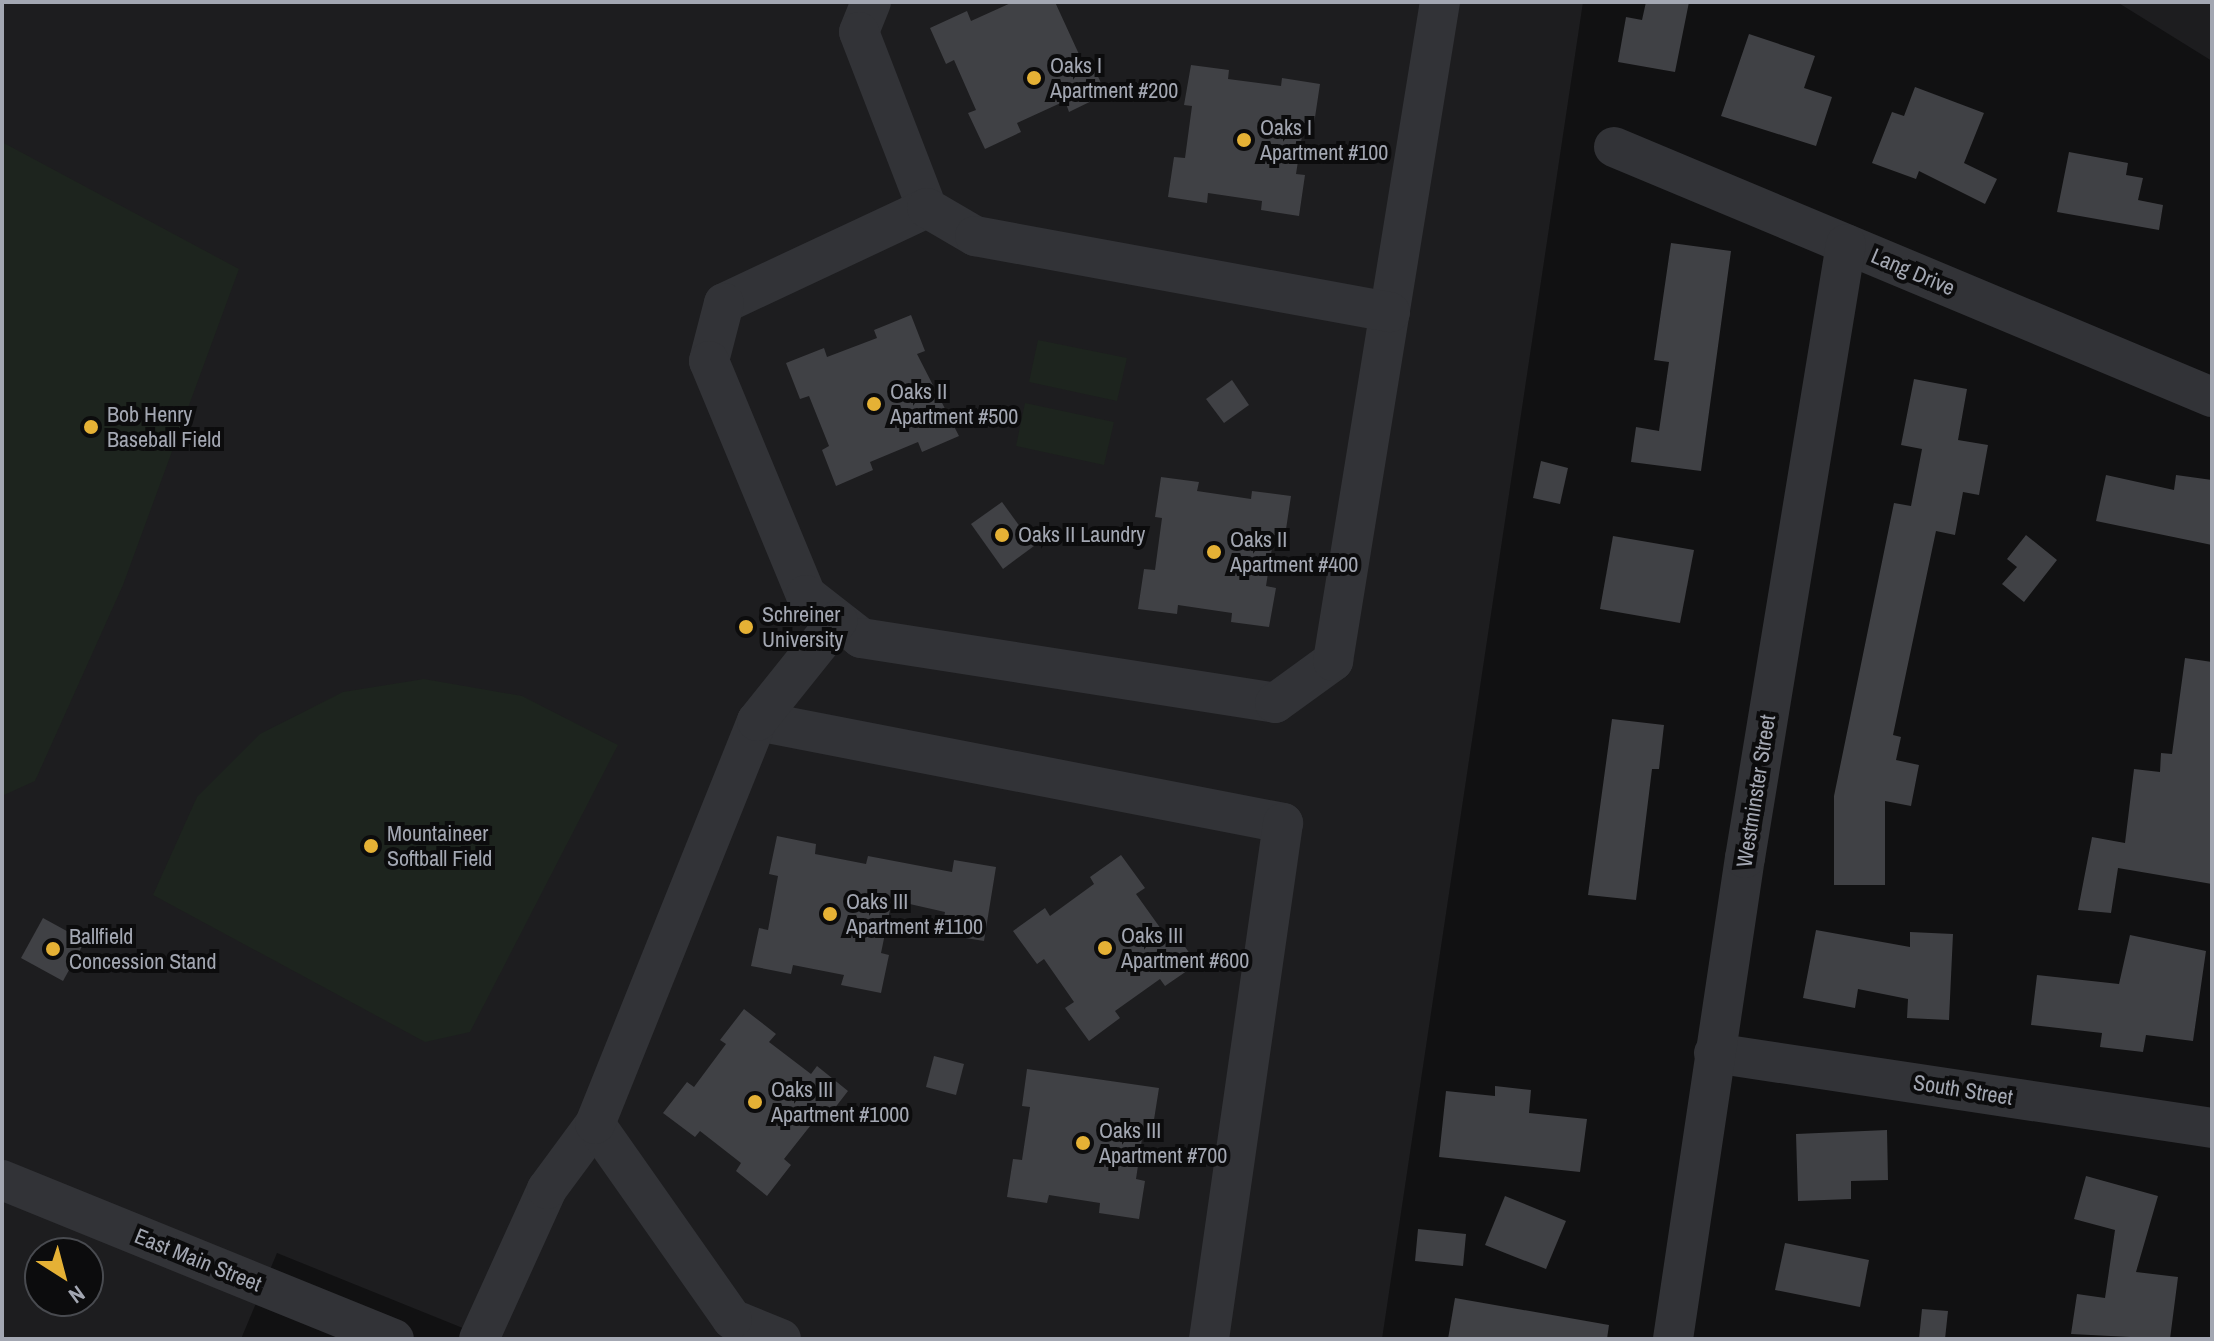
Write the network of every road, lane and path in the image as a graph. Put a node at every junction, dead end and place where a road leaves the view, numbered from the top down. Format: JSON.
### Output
{"nodes":[{"id":1,"x":871,"y":2,"type":"edge"},
{"id":2,"x":1440,"y":2,"type":"edge"},
{"id":3,"x":1614,"y":147,"type":"dead end"},
{"id":4,"x":927,"y":208,"type":"junction"},
{"id":5,"x":1846,"y":244,"type":"junction"},
{"id":6,"x":1390,"y":312,"type":"junction"},
{"id":7,"x":2212,"y":397,"type":"edge"},
{"id":8,"x":838,"y":620,"type":"junction"},
{"id":9,"x":757,"y":721,"type":"junction"},
{"id":10,"x":1714,"y":1053,"type":"junction"},
{"id":11,"x":595,"y":1124,"type":"junction"},
{"id":12,"x":2212,"y":1128,"type":"edge"},
{"id":13,"x":2,"y":1180,"type":"edge"},
{"id":14,"x":394,"y":1339,"type":"edge"},
{"id":15,"x":479,"y":1339,"type":"edge"},
{"id":16,"x":781,"y":1339,"type":"edge"},
{"id":17,"x":1209,"y":1339,"type":"edge"},
{"id":18,"x":1673,"y":1339,"type":"edge"}],
"edges":[{"from":1,"to":4,"type":"street"},
{"from":2,"to":6,"type":"street"},
{"from":3,"to":5,"type":"street","name":"Lang Drive"},
{"from":4,"to":6,"type":"street"},
{"from":4,"to":8,"type":"street"},
{"from":5,"to":7,"type":"street","name":"Lang Drive"},
{"from":5,"to":10,"type":"street","name":"Westminster Street"},
{"from":6,"to":8,"type":"street"},
{"from":8,"to":9,"type":"street"},
{"from":9,"to":11,"type":"street"},
{"from":9,"to":17,"type":"street"},
{"from":10,"to":12,"type":"street","name":"South Street"},
{"from":10,"to":18,"type":"street","name":"Westminster Street"},
{"from":11,"to":15,"type":"street"},
{"from":11,"to":16,"type":"street"},
{"from":13,"to":14,"type":"street","name":"East Main Street"}]}
